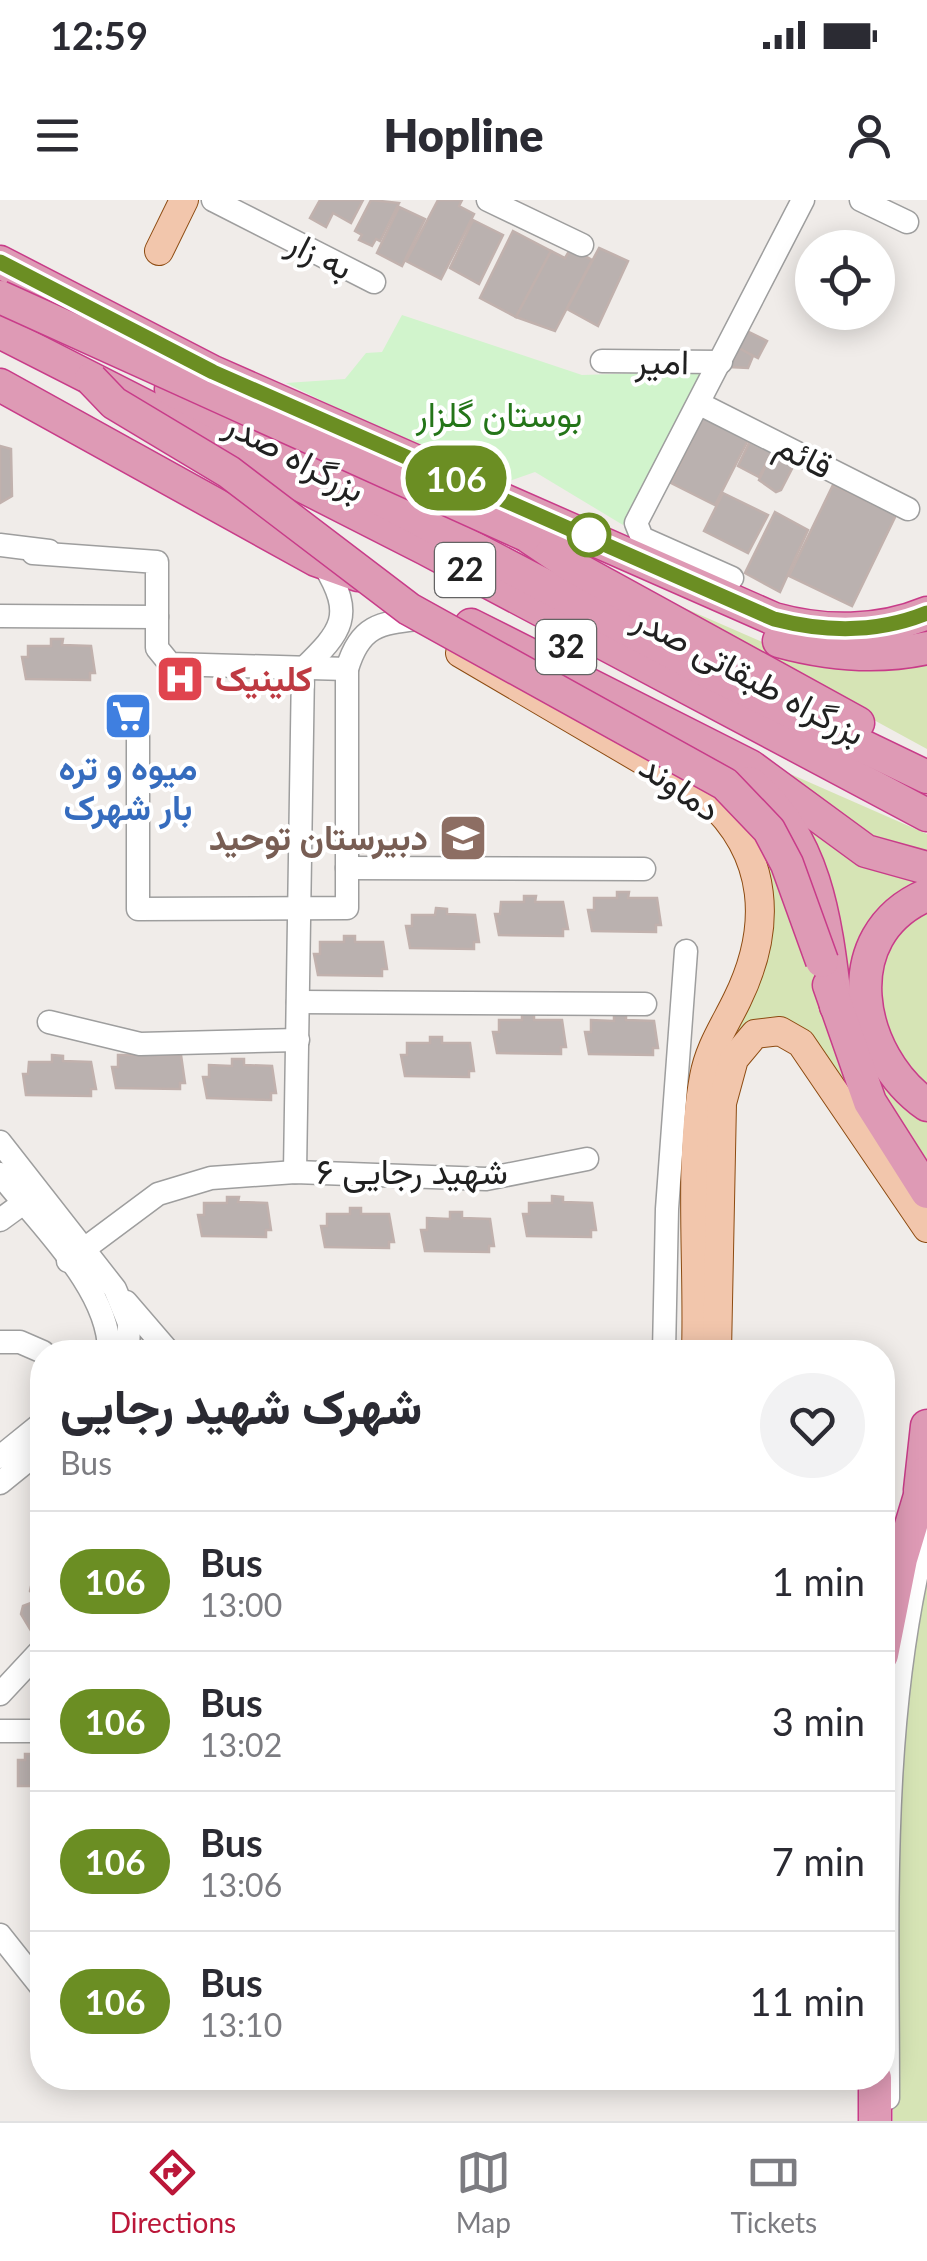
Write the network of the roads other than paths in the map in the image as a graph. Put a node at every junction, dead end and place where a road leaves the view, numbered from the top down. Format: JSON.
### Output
{"nodes":[{"id":1,"x":184,"y":200,"type":"edge"},
{"id":2,"x":213,"y":200,"type":"edge"},
{"id":3,"x":488,"y":200,"type":"edge"},
{"id":4,"x":804,"y":200,"type":"edge"},
{"id":5,"x":861,"y":200,"type":"edge"},
{"id":6,"x":530,"y":210,"type":"edge"},
{"id":7,"x":907,"y":222,"type":"dead end"},
{"id":8,"x":582,"y":245,"type":"dead end"},
{"id":9,"x":159,"y":251,"type":"dead end"},
{"id":10,"x":0,"y":262,"type":"edge"},
{"id":11,"x":374,"y":282,"type":"dead end"},
{"id":12,"x":0,"y":296,"type":"edge"},
{"id":13,"x":0,"y":332,"type":"edge"},
{"id":14,"x":0,"y":346,"type":"edge"},
{"id":15,"x":602,"y":361,"type":"dead end"},
{"id":16,"x":721,"y":362,"type":"junction"},
{"id":17,"x":91,"y":379,"type":"junction"},
{"id":18,"x":0,"y":385,"type":"edge"},
{"id":19,"x":700,"y":404,"type":"junction"},
{"id":20,"x":908,"y":509,"type":"dead end"},
{"id":21,"x":526,"y":535,"type":"junction"},
{"id":22,"x":0,"y":545,"type":"edge"},
{"id":23,"x":33,"y":554,"type":"dead end"},
{"id":24,"x":157,"y":562,"type":"junction"},
{"id":25,"x":320,"y":562,"type":"junction"},
{"id":26,"x":732,"y":578,"type":"dead end"},
{"id":27,"x":927,"y":613,"type":"edge"},
{"id":28,"x":0,"y":616,"type":"edge"},
{"id":29,"x":452,"y":616,"type":"junction"},
{"id":30,"x":157,"y":617,"type":"junction"},
{"id":31,"x":412,"y":620,"type":"junction"},
{"id":32,"x":927,"y":648,"type":"edge"},
{"id":33,"x":347,"y":668,"type":"junction"},
{"id":34,"x":303,"y":669,"type":"junction"},
{"id":35,"x":138,"y":737,"type":"dead end"},
{"id":36,"x":700,"y":742,"type":"junction"},
{"id":37,"x":927,"y":762,"type":"edge"},
{"id":38,"x":927,"y":777,"type":"edge"},
{"id":39,"x":927,"y":814,"type":"edge"},
{"id":40,"x":927,"y":826,"type":"edge"},
{"id":41,"x":347,"y":868,"type":"junction"},
{"id":42,"x":927,"y":868,"type":"edge"},
{"id":43,"x":644,"y":870,"type":"dead end"},
{"id":44,"x":927,"y":895,"type":"edge"},
{"id":45,"x":300,"y":908,"type":"junction"},
{"id":46,"x":686,"y":951,"type":"dead end"},
{"id":47,"x":298,"y":1002,"type":"junction"},
{"id":48,"x":645,"y":1004,"type":"dead end"},
{"id":49,"x":836,"y":1006,"type":"junction"},
{"id":50,"x":50,"y":1022,"type":"dead end"},
{"id":51,"x":298,"y":1040,"type":"junction"},
{"id":52,"x":927,"y":1105,"type":"edge"},
{"id":53,"x":0,"y":1142,"type":"edge"},
{"id":54,"x":587,"y":1159,"type":"dead end"},
{"id":55,"x":295,"y":1172,"type":"junction"},
{"id":56,"x":0,"y":1174,"type":"edge"},
{"id":57,"x":927,"y":1192,"type":"edge"},
{"id":58,"x":31,"y":1198,"type":"junction"},
{"id":59,"x":0,"y":1220,"type":"edge"},
{"id":60,"x":927,"y":1228,"type":"edge"},
{"id":61,"x":75,"y":1254,"type":"junction"},
{"id":62,"x":115,"y":1289,"type":"junction"},
{"id":63,"x":109,"y":1340,"type":"edge"},
{"id":64,"x":128,"y":1340,"type":"edge"},
{"id":65,"x":159,"y":1340,"type":"edge"},
{"id":66,"x":664,"y":1340,"type":"edge"},
{"id":67,"x":696,"y":1340,"type":"edge"},
{"id":68,"x":717,"y":1340,"type":"edge"},
{"id":69,"x":0,"y":1342,"type":"edge"},
{"id":70,"x":30,"y":1346,"type":"edge"},
{"id":71,"x":927,"y":1426,"type":"edge"},
{"id":72,"x":21,"y":1463,"type":"edge"},
{"id":73,"x":924,"y":1481,"type":"edge"},
{"id":74,"x":0,"y":1483,"type":"edge"},
{"id":75,"x":927,"y":1530,"type":"edge"},
{"id":76,"x":895,"y":1601,"type":"edge"},
{"id":77,"x":30,"y":1662,"type":"edge"},
{"id":78,"x":0,"y":1694,"type":"edge"},
{"id":79,"x":895,"y":1720,"type":"edge"},
{"id":80,"x":0,"y":1731,"type":"edge"},
{"id":81,"x":30,"y":1731,"type":"edge"},
{"id":82,"x":0,"y":1936,"type":"edge"},
{"id":83,"x":30,"y":1973,"type":"edge"},
{"id":84,"x":875,"y":2090,"type":"edge"},
{"id":85,"x":888,"y":2090,"type":"edge"},
{"id":86,"x":875,"y":2121,"type":"edge"},
{"id":87,"x":888,"y":2121,"type":"edge"}],
"edges":[{"from":1,"to":9,"type":"main road"},
{"from":2,"to":11,"type":"street","name":"به زار"},
{"from":3,"to":6,"type":"street"},
{"from":4,"to":16,"type":"street"},
{"from":5,"to":7,"type":"street"},
{"from":6,"to":8,"type":"street"},
{"from":10,"to":27,"type":"highway"},
{"from":12,"to":21,"type":"highway","number":"22","bridge":true},
{"from":12,"to":38,"type":"highway","name":"بزرگراه صدر","number":"32"},
{"from":13,"to":17,"type":"highway","name":"بزرگراه طبقاتی صدر","number":"22"},
{"from":14,"to":40,"type":"highway","name":"بزرگراه صدر","number":"32"},
{"from":15,"to":16,"type":"street","name":"امیر"},
{"from":16,"to":19,"type":"street"},
{"from":17,"to":39,"type":"highway","name":"بزرگراه طبقاتی صدر","number":"22"},
{"from":17,"to":49,"type":"highway","bridge":true},
{"from":18,"to":25,"type":"highway"},
{"from":19,"to":20,"type":"street","name":"قائم"},
{"from":19,"to":26,"type":"street"},
{"from":21,"to":32,"type":"highway"},
{"from":21,"to":37,"type":"highway","number":"22"},
{"from":22,"to":24,"type":"street"},
{"from":23,"to":24,"type":"street"},
{"from":24,"to":30,"type":"street"},
{"from":25,"to":29,"type":"highway"},
{"from":25,"to":31,"type":"main road","name":"دماوند"},
{"from":25,"to":34,"type":"street"},
{"from":28,"to":30,"type":"street"},
{"from":29,"to":31,"type":"street"},
{"from":29,"to":36,"type":"highway"},
{"from":30,"to":34,"type":"street"},
{"from":31,"to":33,"type":"street"},
{"from":31,"to":67,"type":"main road","name":"دماوند"},
{"from":33,"to":34,"type":"street"},
{"from":33,"to":41,"type":"street"},
{"from":34,"to":45,"type":"street"},
{"from":35,"to":45,"type":"street"},
{"from":36,"to":42,"type":"highway"},
{"from":36,"to":49,"type":"highway"},
{"from":41,"to":43,"type":"street"},
{"from":41,"to":45,"type":"street"},
{"from":44,"to":52,"type":"highway"},
{"from":45,"to":47,"type":"street"},
{"from":46,"to":66,"type":"street"},
{"from":47,"to":48,"type":"street"},
{"from":47,"to":51,"type":"street"},
{"from":49,"to":57,"type":"highway"},
{"from":50,"to":51,"type":"street"},
{"from":51,"to":55,"type":"street"},
{"from":53,"to":58,"type":"street"},
{"from":54,"to":55,"type":"street","name":"شهید رجایی ۶"},
{"from":55,"to":61,"type":"street","name":"شهید رجایی ۶"},
{"from":56,"to":58,"type":"street"},
{"from":58,"to":59,"type":"street"},
{"from":58,"to":61,"type":"street"},
{"from":60,"to":68,"type":"main road"},
{"from":61,"to":62,"type":"street"},
{"from":61,"to":63,"type":"street"},
{"from":62,"to":64,"type":"street"},
{"from":62,"to":65,"type":"street"},
{"from":69,"to":70,"type":"street"},
{"from":71,"to":73,"type":"highway"},
{"from":72,"to":74,"type":"street"},
{"from":73,"to":76,"type":"highway"},
{"from":75,"to":79,"type":"street"},
{"from":77,"to":78,"type":"street"},
{"from":80,"to":81,"type":"street"},
{"from":82,"to":83,"type":"street"},
{"from":84,"to":86,"type":"highway"},
{"from":85,"to":87,"type":"street"}]}
